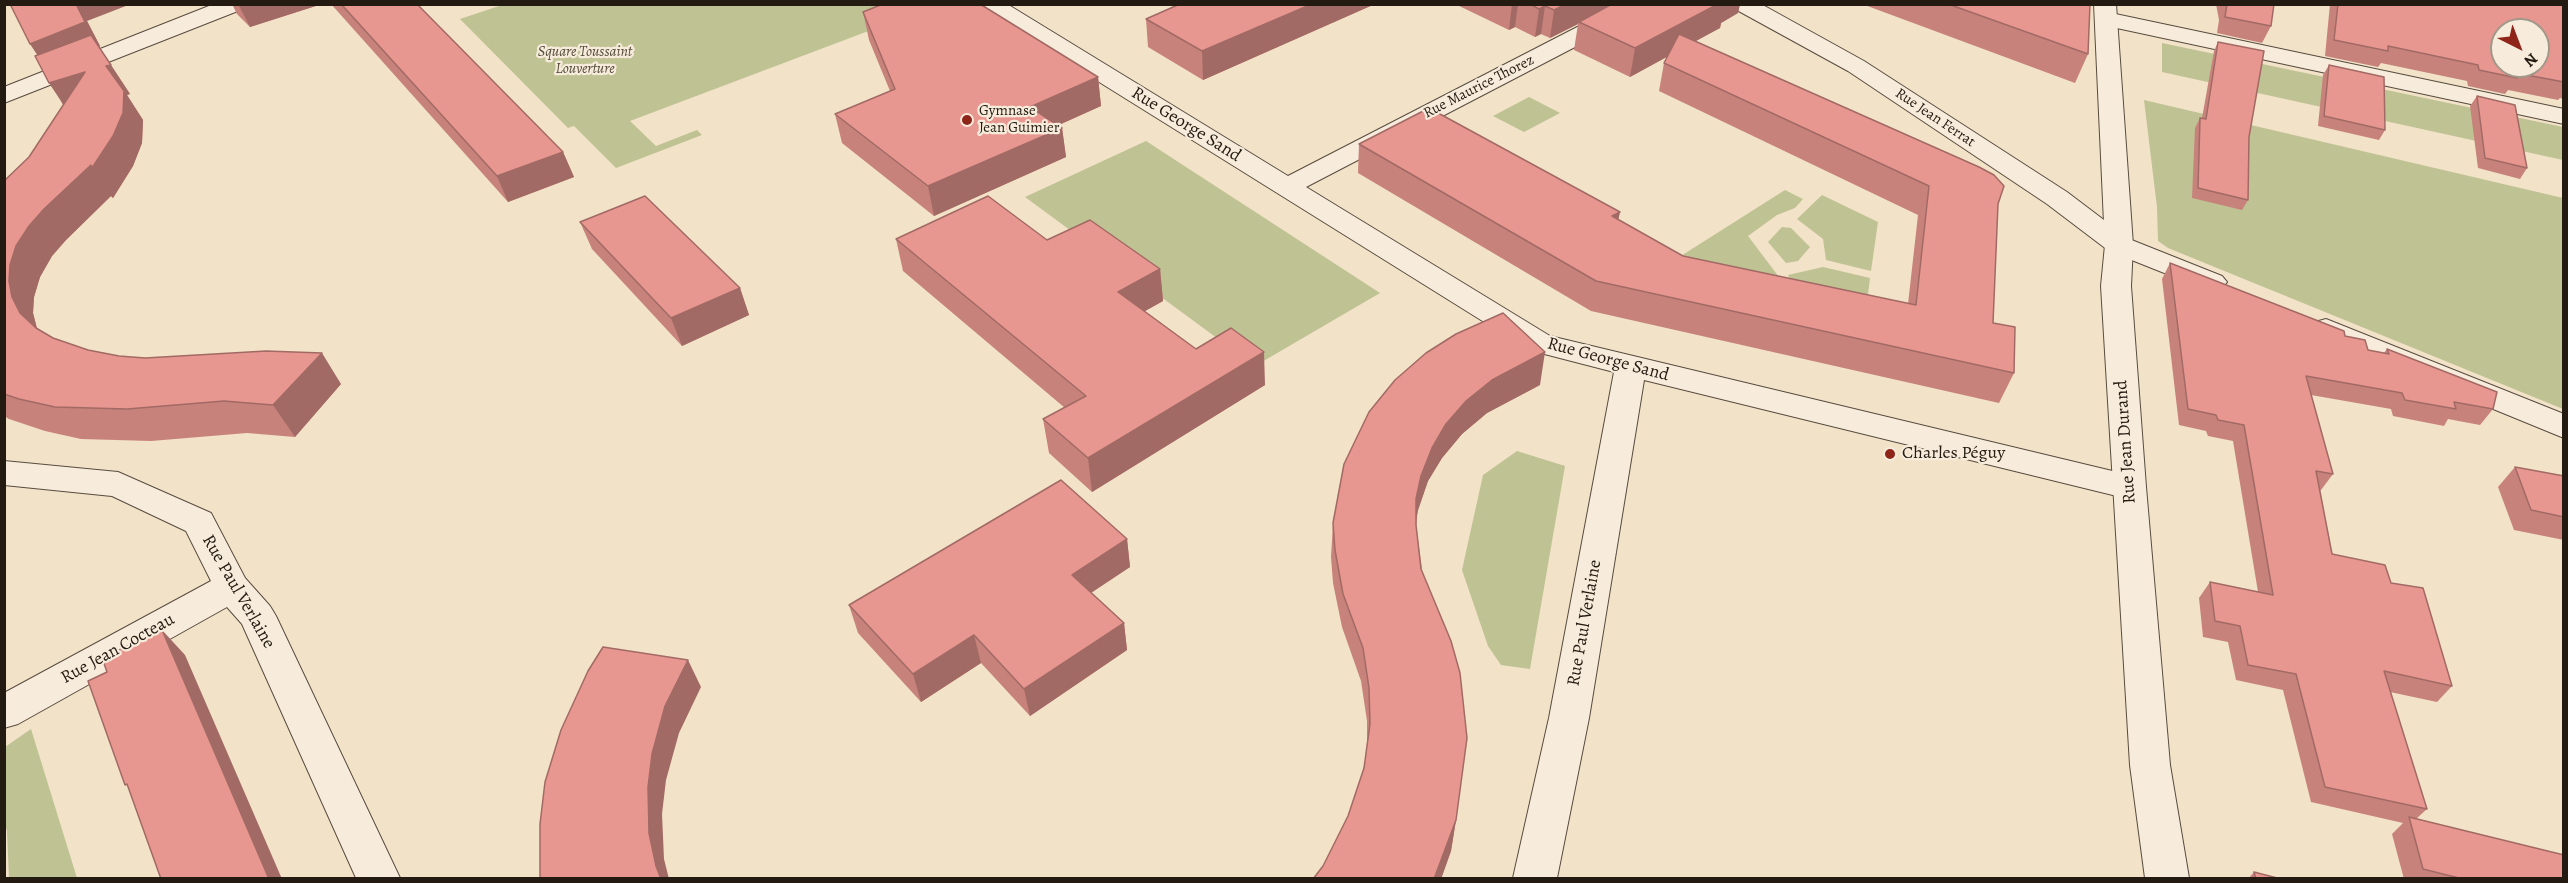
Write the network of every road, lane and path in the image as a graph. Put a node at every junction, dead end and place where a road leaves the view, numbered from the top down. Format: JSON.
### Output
{"nodes":[{"id":1,"x":235,"y":4,"type":"edge"},
{"id":2,"x":990,"y":4,"type":"edge"},
{"id":3,"x":1640,"y":4,"type":"edge"},
{"id":4,"x":1743,"y":4,"type":"edge"},
{"id":5,"x":2106,"y":12,"type":"edge"},
{"id":6,"x":4,"y":96,"type":"edge"},
{"id":7,"x":2564,"y":117,"type":"edge"},
{"id":8,"x":1286,"y":187,"type":"junction"},
{"id":9,"x":2119,"y":245,"type":"junction"},
{"id":10,"x":2238,"y":293,"type":"edge"},
{"id":11,"x":2302,"y":319,"type":"edge"},
{"id":12,"x":1631,"y":366,"type":"junction"},
{"id":13,"x":2564,"y":427,"type":"edge"},
{"id":14,"x":4,"y":473,"type":"edge"},
{"id":15,"x":2129,"y":487,"type":"junction"},
{"id":16,"x":232,"y":587,"type":"junction"},
{"id":17,"x":4,"y":712,"type":"edge"},
{"id":18,"x":378,"y":879,"type":"edge"},
{"id":19,"x":1535,"y":879,"type":"edge"},
{"id":20,"x":2167,"y":879,"type":"edge"}],
"edges":[{"from":1,"to":6,"type":"street"},
{"from":2,"to":8,"type":"street","name":"Rue George Sand"},
{"from":3,"to":8,"type":"street","name":"Rue Maurice Thorez"},
{"from":4,"to":9,"type":"street","name":"Rue Jean Ferrat"},
{"from":5,"to":7,"type":"street"},
{"from":5,"to":9,"type":"street","name":"Rue Jean Durand"},
{"from":8,"to":12,"type":"street","name":"Rue George Sand"},
{"from":9,"to":10,"type":"street","name":"Rue Jean Ferrat"},
{"from":9,"to":15,"type":"street","name":"Rue Jean Durand"},
{"from":11,"to":13,"type":"street"},
{"from":12,"to":15,"type":"street","name":"Rue George Sand"},
{"from":12,"to":19,"type":"street","name":"Rue Paul Verlaine"},
{"from":14,"to":16,"type":"street","name":"Rue Paul Verlaine"},
{"from":15,"to":20,"type":"street","name":"Rue Jean Durand"},
{"from":16,"to":17,"type":"street","name":"Rue Jean Cocteau"},
{"from":16,"to":18,"type":"street","name":"Rue Paul Verlaine"}]}
